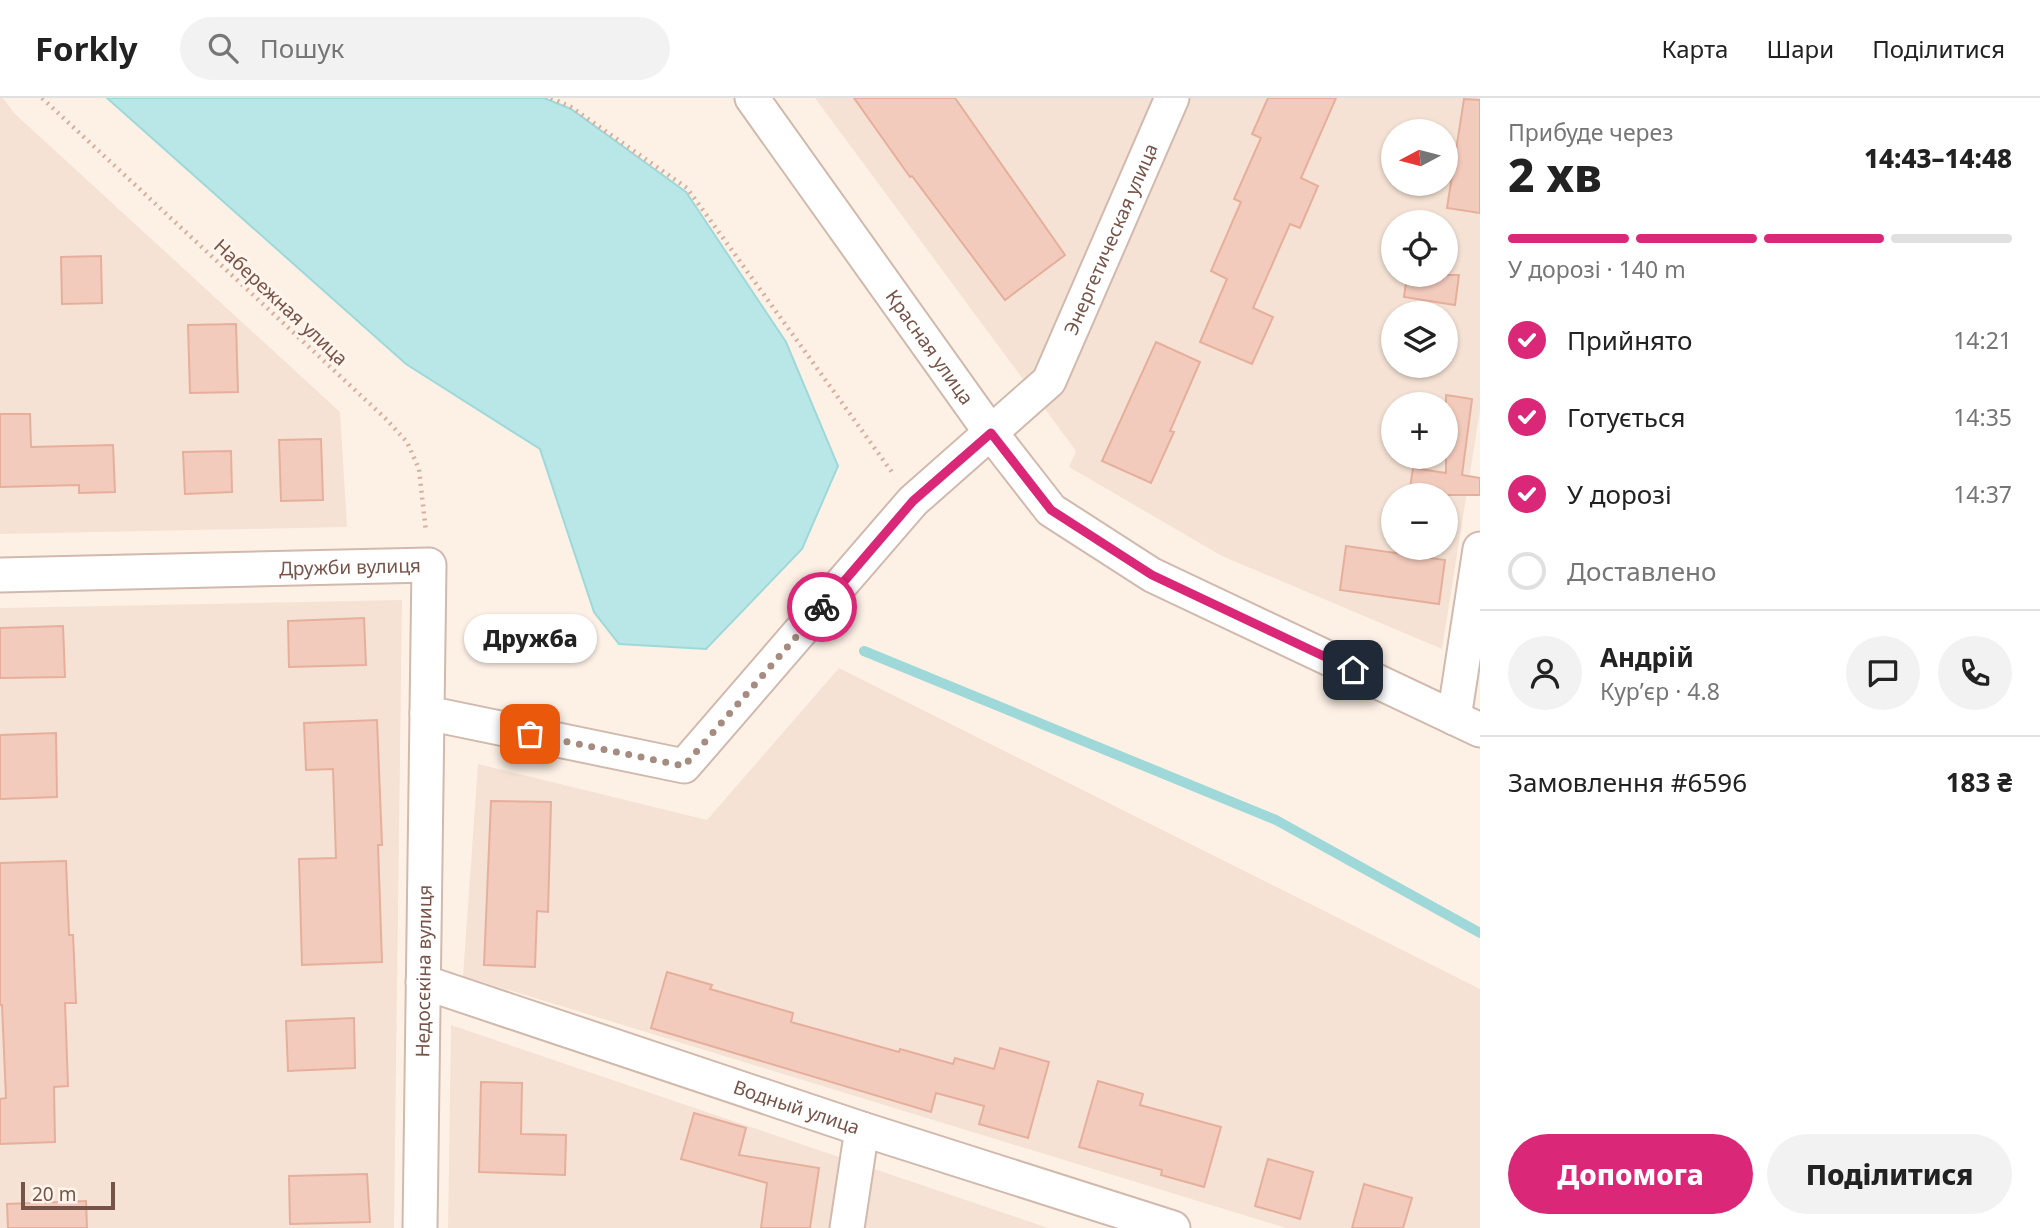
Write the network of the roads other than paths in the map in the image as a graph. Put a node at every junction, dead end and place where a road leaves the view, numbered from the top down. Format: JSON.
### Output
{"nodes":[{"id":1,"x":752,"y":98,"type":"edge"},
{"id":2,"x":1172,"y":98,"type":"edge"},
{"id":3,"x":991,"y":433,"type":"junction"},
{"id":4,"x":1480,"y":549,"type":"edge"},
{"id":5,"x":0,"y":575,"type":"edge"},
{"id":6,"x":427,"y":713,"type":"junction"},
{"id":7,"x":1467,"y":724,"type":"edge"},
{"id":8,"x":423,"y":982,"type":"junction"},
{"id":9,"x":862,"y":1129,"type":"junction"},
{"id":10,"x":420,"y":1228,"type":"edge"},
{"id":11,"x":847,"y":1228,"type":"edge"},
{"id":12,"x":1173,"y":1228,"type":"edge"}],
"edges":[{"from":1,"to":3,"type":"street","name":"Красная улица"},
{"from":2,"to":3,"type":"street","name":"Энергетическая улица"},
{"from":3,"to":6,"type":"street"},
{"from":3,"to":7,"type":"street","name":"Красная улица"},
{"from":4,"to":7,"type":"street"},
{"from":5,"to":6,"type":"street","name":"Дружби вулиця"},
{"from":6,"to":8,"type":"street","name":"Недосєкіна вулиця"},
{"from":8,"to":9,"type":"street","name":"Водный улица"},
{"from":8,"to":10,"type":"street","name":"Недосєкіна вулиця"},
{"from":9,"to":11,"type":"street"},
{"from":9,"to":12,"type":"street","name":"Водный улица"}]}
